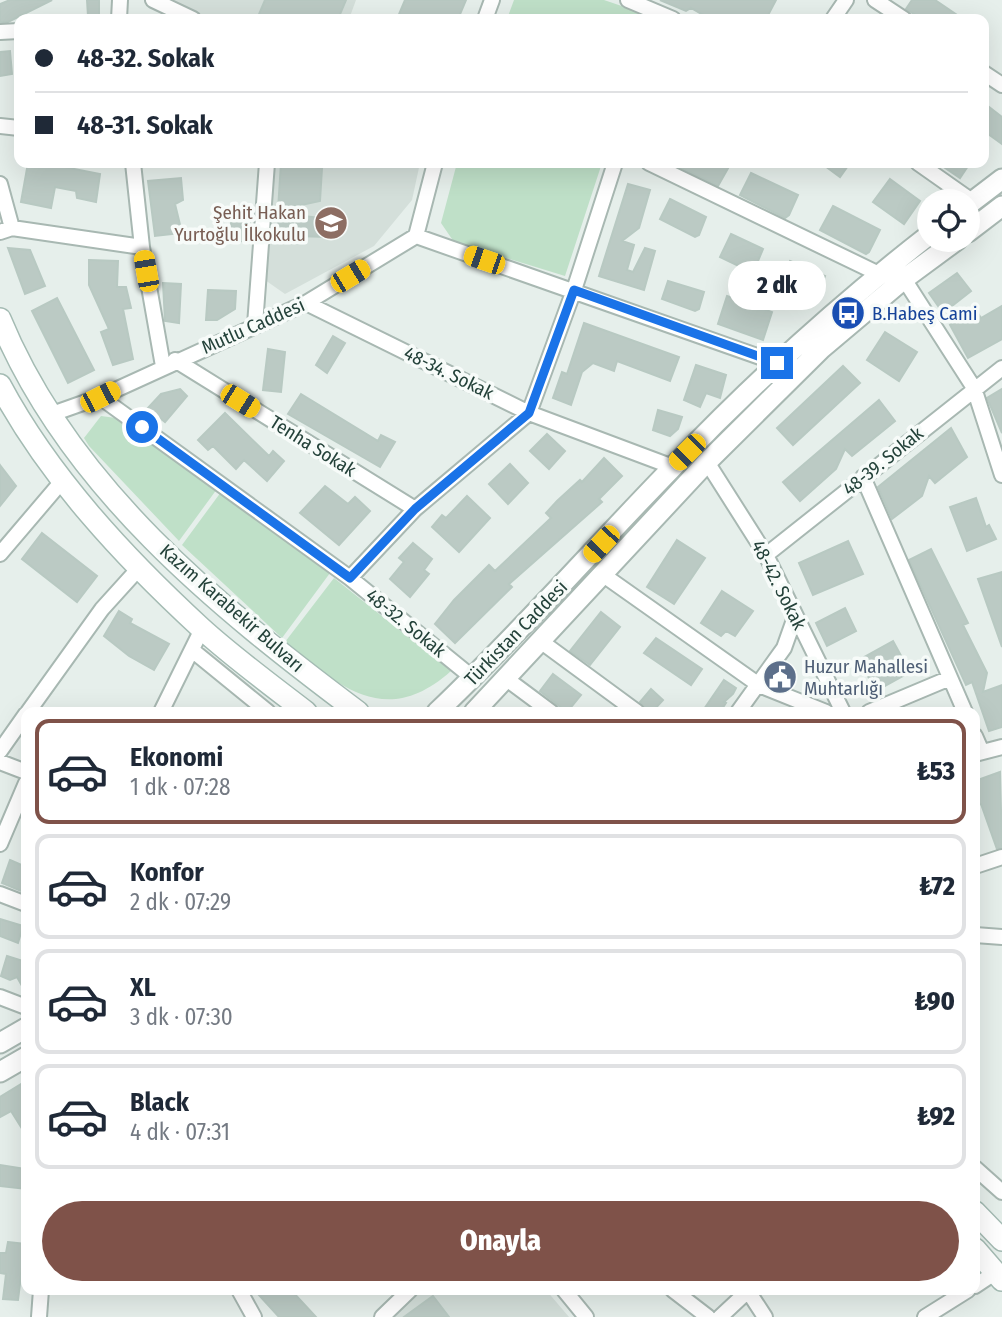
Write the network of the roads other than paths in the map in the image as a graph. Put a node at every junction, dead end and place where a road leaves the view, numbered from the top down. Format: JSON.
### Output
{"nodes":[{"id":1,"x":153,"y":0,"type":"edge"},
{"id":2,"x":628,"y":0,"type":"edge"},
{"id":3,"x":875,"y":0,"type":"edge"},
{"id":4,"x":182,"y":14,"type":"edge"},
{"id":5,"x":657,"y":14,"type":"edge"},
{"id":6,"x":896,"y":14,"type":"edge"},
{"id":7,"x":134,"y":168,"type":"edge"},
{"id":8,"x":267,"y":168,"type":"edge"},
{"id":9,"x":434,"y":168,"type":"edge"},
{"id":10,"x":613,"y":168,"type":"edge"},
{"id":11,"x":659,"y":168,"type":"edge"},
{"id":12,"x":924,"y":168,"type":"edge"},
{"id":13,"x":1002,"y":179,"type":"edge"},
{"id":14,"x":0,"y":184,"type":"edge"},
{"id":15,"x":952,"y":189,"type":"edge"},
{"id":16,"x":980,"y":196,"type":"edge"},
{"id":17,"x":1002,"y":206,"type":"edge"},
{"id":18,"x":980,"y":223,"type":"edge"},
{"id":19,"x":6,"y":230,"type":"edge"},
{"id":20,"x":416,"y":236,"type":"junction"},
{"id":21,"x":917,"y":244,"type":"edge"},
{"id":22,"x":142,"y":247,"type":"junction"},
{"id":23,"x":941,"y":252,"type":"edge"},
{"id":24,"x":879,"y":274,"type":"junction"},
{"id":25,"x":904,"y":279,"type":"junction"},
{"id":26,"x":574,"y":290,"type":"junction"},
{"id":27,"x":306,"y":303,"type":"junction"},
{"id":28,"x":0,"y":319,"type":"edge"},
{"id":29,"x":255,"y":325,"type":"junction"},
{"id":30,"x":169,"y":363,"type":"junction"},
{"id":31,"x":777,"y":363,"type":"junction"},
{"id":32,"x":1002,"y":369,"type":"edge"},
{"id":33,"x":0,"y":386,"type":"edge"},
{"id":34,"x":974,"y":388,"type":"junction"},
{"id":35,"x":100,"y":397,"type":"junction"},
{"id":36,"x":529,"y":413,"type":"junction"},
{"id":37,"x":52,"y":414,"type":"junction"},
{"id":38,"x":707,"y":462,"type":"junction"},
{"id":39,"x":673,"y":467,"type":"junction"},
{"id":40,"x":1002,"y":475,"type":"edge"},
{"id":41,"x":863,"y":477,"type":"junction"},
{"id":42,"x":63,"y":480,"type":"junction"},
{"id":43,"x":415,"y":509,"type":"junction"},
{"id":44,"x":0,"y":554,"type":"edge"},
{"id":45,"x":766,"y":555,"type":"junction"},
{"id":46,"x":140,"y":567,"type":"junction"},
{"id":47,"x":601,"y":573,"type":"junction"},
{"id":48,"x":350,"y":578,"type":"junction"},
{"id":49,"x":795,"y":617,"type":"junction"},
{"id":50,"x":202,"y":629,"type":"junction"},
{"id":51,"x":539,"y":640,"type":"junction"},
{"id":52,"x":192,"y":650,"type":"junction"},
{"id":53,"x":504,"y":677,"type":"junction"},
{"id":54,"x":473,"y":678,"type":"junction"},
{"id":55,"x":950,"y":678,"type":"junction"},
{"id":56,"x":759,"y":685,"type":"junction"},
{"id":57,"x":31,"y":707,"type":"edge"},
{"id":58,"x":164,"y":707,"type":"edge"},
{"id":59,"x":262,"y":707,"type":"edge"},
{"id":60,"x":300,"y":707,"type":"edge"},
{"id":61,"x":352,"y":707,"type":"edge"},
{"id":62,"x":441,"y":707,"type":"edge"},
{"id":63,"x":478,"y":707,"type":"edge"},
{"id":64,"x":544,"y":707,"type":"edge"},
{"id":65,"x":630,"y":707,"type":"edge"},
{"id":66,"x":742,"y":707,"type":"edge"},
{"id":67,"x":814,"y":707,"type":"edge"},
{"id":68,"x":840,"y":707,"type":"edge"},
{"id":69,"x":881,"y":707,"type":"edge"},
{"id":70,"x":963,"y":707,"type":"edge"},
{"id":71,"x":21,"y":721,"type":"edge"},
{"id":72,"x":1002,"y":747,"type":"edge"},
{"id":73,"x":0,"y":751,"type":"edge"},
{"id":74,"x":980,"y":752,"type":"edge"},
{"id":75,"x":0,"y":762,"type":"edge"},
{"id":76,"x":21,"y":770,"type":"edge"},
{"id":77,"x":21,"y":805,"type":"edge"},
{"id":78,"x":0,"y":844,"type":"edge"},
{"id":79,"x":1002,"y":858,"type":"edge"},
{"id":80,"x":980,"y":865,"type":"edge"},
{"id":81,"x":0,"y":894,"type":"edge"},
{"id":82,"x":21,"y":902,"type":"edge"},
{"id":83,"x":980,"y":935,"type":"edge"},
{"id":84,"x":1002,"y":937,"type":"edge"},
{"id":85,"x":0,"y":997,"type":"edge"},
{"id":86,"x":21,"y":1005,"type":"edge"},
{"id":87,"x":21,"y":1031,"type":"edge"},
{"id":88,"x":0,"y":1043,"type":"edge"},
{"id":89,"x":21,"y":1060,"type":"edge"},
{"id":90,"x":0,"y":1072,"type":"edge"},
{"id":91,"x":980,"y":1172,"type":"edge"},
{"id":92,"x":1002,"y":1192,"type":"edge"},
{"id":93,"x":980,"y":1217,"type":"edge"},
{"id":94,"x":1002,"y":1240,"type":"edge"},
{"id":95,"x":980,"y":1255,"type":"edge"},
{"id":96,"x":999,"y":1276,"type":"edge"},
{"id":97,"x":980,"y":1284,"type":"edge"},
{"id":98,"x":41,"y":1295,"type":"edge"},
{"id":99,"x":241,"y":1295,"type":"edge"},
{"id":100,"x":406,"y":1295,"type":"edge"},
{"id":101,"x":568,"y":1295,"type":"edge"},
{"id":102,"x":679,"y":1295,"type":"edge"},
{"id":103,"x":743,"y":1295,"type":"edge"},
{"id":104,"x":751,"y":1295,"type":"edge"},
{"id":105,"x":960,"y":1295,"type":"edge"},
{"id":106,"x":249,"y":1316,"type":"edge"},
{"id":107,"x":39,"y":1317,"type":"edge"},
{"id":108,"x":382,"y":1317,"type":"edge"},
{"id":109,"x":586,"y":1317,"type":"edge"},
{"id":110,"x":708,"y":1317,"type":"edge"},
{"id":111,"x":720,"y":1317,"type":"edge"},
{"id":112,"x":765,"y":1317,"type":"edge"},
{"id":113,"x":925,"y":1317,"type":"edge"}],
"edges":[{"from":1,"to":4,"type":"street"},
{"from":2,"to":5,"type":"street"},
{"from":3,"to":6,"type":"street"},
{"from":7,"to":22,"type":"street"},
{"from":8,"to":29,"type":"street"},
{"from":9,"to":20,"type":"street"},
{"from":10,"to":26,"type":"street"},
{"from":11,"to":24,"type":"street"},
{"from":12,"to":15,"type":"street"},
{"from":13,"to":16,"type":"street"},
{"from":14,"to":19,"type":"street"},
{"from":17,"to":18,"type":"street"},
{"from":19,"to":22,"type":"street"},
{"from":20,"to":26,"type":"street"},
{"from":20,"to":27,"type":"street","name":"Mutlu Caddesi"},
{"from":21,"to":24,"type":"street","name":"Türkistan Caddesi"},
{"from":22,"to":30,"type":"street"},
{"from":23,"to":25,"type":"street","name":"Türkistan Caddesi"},
{"from":24,"to":31,"type":"street","name":"Türkistan Caddesi"},
{"from":25,"to":34,"type":"street"},
{"from":25,"to":38,"type":"street","name":"Türkistan Caddesi"},
{"from":26,"to":31,"type":"street"},
{"from":26,"to":36,"type":"street"},
{"from":27,"to":29,"type":"street","name":"Mutlu Caddesi"},
{"from":27,"to":36,"type":"street","name":"48-34. Sokak"},
{"from":28,"to":37,"type":"main road","name":"Kazım Karabekir Bulvarı"},
{"from":29,"to":30,"type":"street","name":"Mutlu Caddesi"},
{"from":30,"to":35,"type":"street","name":"Mutlu Caddesi"},
{"from":30,"to":43,"type":"street","name":"Tenha Sokak"},
{"from":31,"to":39,"type":"street","name":"Türkistan Caddesi"},
{"from":32,"to":34,"type":"street","name":"48-39. Sokak"},
{"from":33,"to":42,"type":"main road","name":"Kazım Karabekir Bulvarı"},
{"from":34,"to":40,"type":"street"},
{"from":34,"to":41,"type":"street","name":"48-39. Sokak"},
{"from":35,"to":37,"type":"street","name":"Mutlu Caddesi"},
{"from":35,"to":48,"type":"street","name":"48-32. Sokak"},
{"from":36,"to":39,"type":"street","name":"48-34. Sokak"},
{"from":36,"to":43,"type":"street"},
{"from":37,"to":61,"type":"main road","name":"Kazım Karabekir Bulvarı"},
{"from":38,"to":45,"type":"street","name":"48-42. Sokak"},
{"from":38,"to":47,"type":"street","name":"Türkistan Caddesi"},
{"from":39,"to":54,"type":"street","name":"Türkistan Caddesi"},
{"from":41,"to":45,"type":"street","name":"48-39. Sokak"},
{"from":41,"to":55,"type":"street"},
{"from":42,"to":44,"type":"street"},
{"from":42,"to":46,"type":"main road","name":"Kazım Karabekir Bulvarı"},
{"from":43,"to":48,"type":"street"},
{"from":45,"to":49,"type":"street","name":"48-42. Sokak"},
{"from":46,"to":50,"type":"main road","name":"Kazım Karabekir Bulvarı"},
{"from":46,"to":57,"type":"street"},
{"from":47,"to":51,"type":"street","name":"Türkistan Caddesi"},
{"from":47,"to":56,"type":"street"},
{"from":48,"to":54,"type":"street","name":"48-32. Sokak"},
{"from":49,"to":56,"type":"street"},
{"from":49,"to":68,"type":"street","name":"48-42. Sokak"},
{"from":50,"to":52,"type":"street"},
{"from":50,"to":60,"type":"main road","name":"Kazım Karabekir Bulvarı"},
{"from":51,"to":53,"type":"street","name":"Türkistan Caddesi"},
{"from":51,"to":65,"type":"street"},
{"from":52,"to":58,"type":"street"},
{"from":52,"to":59,"type":"street"},
{"from":53,"to":63,"type":"street","name":"Türkistan Caddesi"},
{"from":53,"to":64,"type":"street"},
{"from":54,"to":62,"type":"street","name":"Türkistan Caddesi"},
{"from":55,"to":69,"type":"street"},
{"from":55,"to":70,"type":"street"},
{"from":56,"to":66,"type":"street"},
{"from":56,"to":67,"type":"street"},
{"from":71,"to":73,"type":"street"},
{"from":72,"to":74,"type":"street"},
{"from":75,"to":76,"type":"street"},
{"from":77,"to":78,"type":"street"},
{"from":79,"to":80,"type":"street"},
{"from":81,"to":82,"type":"street"},
{"from":83,"to":84,"type":"street"},
{"from":85,"to":86,"type":"street"},
{"from":87,"to":88,"type":"street"},
{"from":89,"to":90,"type":"street"},
{"from":91,"to":92,"type":"street"},
{"from":93,"to":94,"type":"main road"},
{"from":95,"to":96,"type":"main road"},
{"from":96,"to":97,"type":"street"},
{"from":98,"to":107,"type":"street"},
{"from":99,"to":106,"type":"street"},
{"from":100,"to":108,"type":"street"},
{"from":101,"to":109,"type":"street"},
{"from":102,"to":110,"type":"street"},
{"from":103,"to":111,"type":"street"},
{"from":104,"to":112,"type":"street"},
{"from":105,"to":113,"type":"street"}]}
